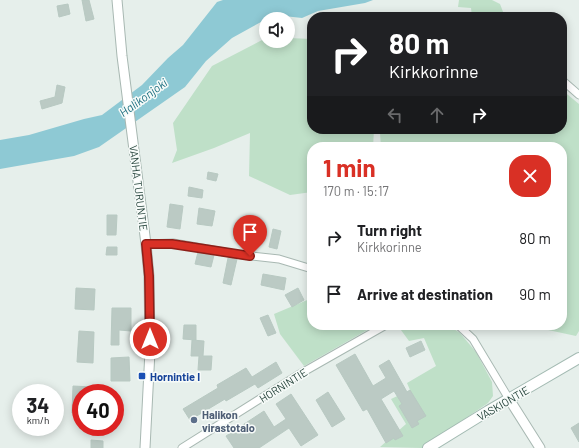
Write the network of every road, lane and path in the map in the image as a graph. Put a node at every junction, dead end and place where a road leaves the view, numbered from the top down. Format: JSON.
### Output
{"nodes":[{"id":1,"x":117,"y":0,"type":"edge"},
{"id":2,"x":567,"y":84,"type":"edge"},
{"id":3,"x":579,"y":94,"type":"edge"},
{"id":4,"x":146,"y":244,"type":"junction"},
{"id":5,"x":307,"y":267,"type":"edge"},
{"id":6,"x":377,"y":330,"type":"edge"},
{"id":7,"x":463,"y":330,"type":"edge"},
{"id":8,"x":579,"y":358,"type":"edge"},
{"id":9,"x":509,"y":399,"type":"junction"},
{"id":10,"x":145,"y":448,"type":"edge"},
{"id":11,"x":182,"y":448,"type":"edge"},
{"id":12,"x":428,"y":448,"type":"edge"},
{"id":13,"x":540,"y":448,"type":"edge"}],
"edges":[{"from":1,"to":4,"type":"street","name":"VANHA TURUNTIE"},
{"from":2,"to":3,"type":"street"},
{"from":4,"to":5,"type":"street"},
{"from":4,"to":10,"type":"street","name":"VANHA TURUNTIE"},
{"from":6,"to":11,"type":"street","name":"HORNINTIE"},
{"from":7,"to":9,"type":"street"},
{"from":8,"to":9,"type":"main road","name":"VASKIONTIE"},
{"from":9,"to":12,"type":"main road","name":"VASKIONTIE"},
{"from":9,"to":13,"type":"street"}]}
